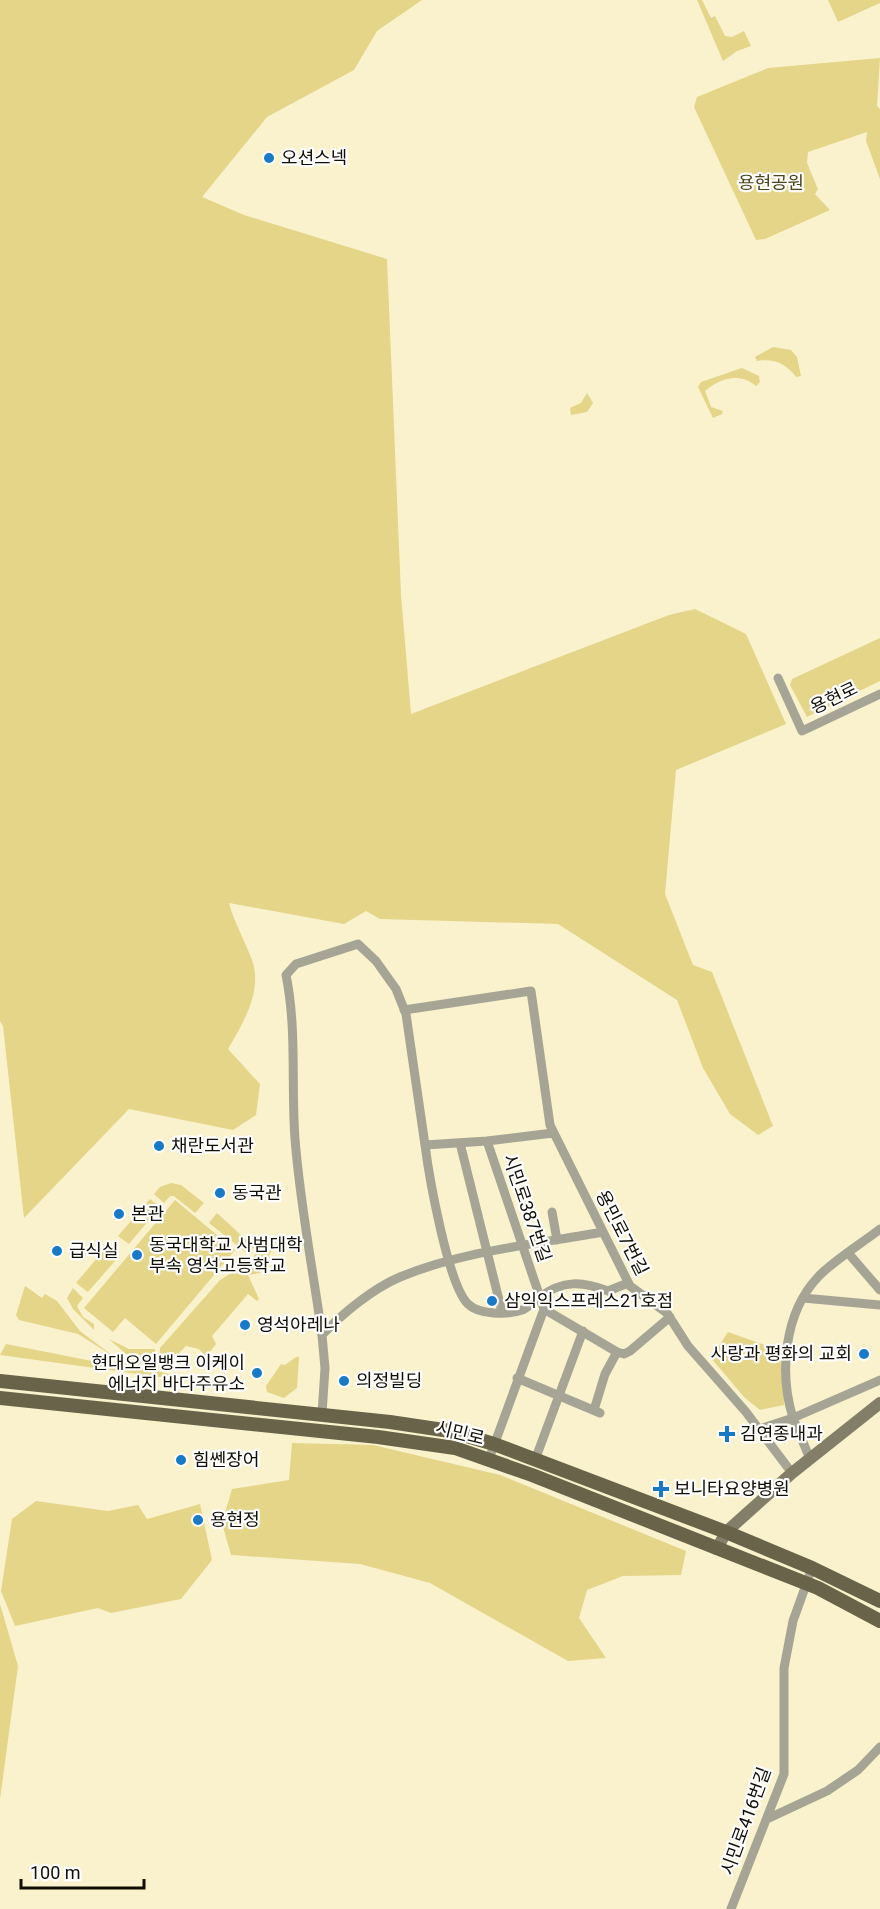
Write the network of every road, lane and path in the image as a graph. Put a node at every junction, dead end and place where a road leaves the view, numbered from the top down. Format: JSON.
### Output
{"nodes":[{"id":1,"x":778,"y":678,"type":"dead end"},
{"id":2,"x":880,"y":693,"type":"edge"},
{"id":3,"x":404,"y":1010,"type":"junction"},
{"id":4,"x":553,"y":1133,"type":"junction"},
{"id":5,"x":487,"y":1141,"type":"junction"},
{"id":6,"x":460,"y":1143,"type":"junction"},
{"id":7,"x":425,"y":1145,"type":"junction"},
{"id":8,"x":552,"y":1212,"type":"dead end"},
{"id":9,"x":880,"y":1229,"type":"edge"},
{"id":10,"x":603,"y":1232,"type":"junction"},
{"id":11,"x":556,"y":1240,"type":"junction"},
{"id":12,"x":524,"y":1246,"type":"junction"},
{"id":13,"x":488,"y":1253,"type":"junction"},
{"id":14,"x":849,"y":1254,"type":"junction"},
{"id":15,"x":450,"y":1262,"type":"junction"},
{"id":16,"x":628,"y":1283,"type":"junction"},
{"id":17,"x":880,"y":1290,"type":"edge"},
{"id":18,"x":540,"y":1297,"type":"junction"},
{"id":19,"x":803,"y":1298,"type":"junction"},
{"id":20,"x":880,"y":1305,"type":"edge"},
{"id":21,"x":544,"y":1309,"type":"junction"},
{"id":22,"x":502,"y":1312,"type":"junction"},
{"id":23,"x":670,"y":1317,"type":"junction"},
{"id":24,"x":583,"y":1331,"type":"junction"},
{"id":25,"x":321,"y":1335,"type":"junction"},
{"id":26,"x":617,"y":1352,"type":"junction"},
{"id":27,"x":517,"y":1378,"type":"junction"},
{"id":28,"x":880,"y":1380,"type":"edge"},
{"id":29,"x":0,"y":1381,"type":"edge"},
{"id":30,"x":559,"y":1396,"type":"junction"},
{"id":31,"x":2,"y":1402,"type":"edge"},
{"id":32,"x":880,"y":1403,"type":"edge"},
{"id":33,"x":322,"y":1414,"type":"junction"},
{"id":34,"x":793,"y":1418,"type":"junction"},
{"id":35,"x":760,"y":1429,"type":"junction"},
{"id":36,"x":494,"y":1444,"type":"junction"},
{"id":37,"x":489,"y":1459,"type":"junction"},
{"id":38,"x":810,"y":1459,"type":"junction"},
{"id":39,"x":535,"y":1460,"type":"junction"},
{"id":40,"x":792,"y":1473,"type":"junction"},
{"id":41,"x":726,"y":1532,"type":"junction"},
{"id":42,"x":717,"y":1549,"type":"junction"},
{"id":43,"x":812,"y":1568,"type":"junction"},
{"id":44,"x":806,"y":1584,"type":"junction"},
{"id":45,"x":880,"y":1601,"type":"edge"},
{"id":46,"x":880,"y":1621,"type":"edge"},
{"id":47,"x":880,"y":1747,"type":"edge"},
{"id":48,"x":767,"y":1819,"type":"junction"},
{"id":49,"x":731,"y":1909,"type":"edge"}],
"edges":[{"from":1,"to":2,"type":"street","name":"용현로"},
{"from":3,"to":4,"type":"street","name":"용민로7번길"},
{"from":3,"to":7,"type":"street"},
{"from":3,"to":25,"type":"street"},
{"from":4,"to":5,"type":"street"},
{"from":4,"to":10,"type":"street","name":"용민로7번길"},
{"from":5,"to":6,"type":"street","name":"시민로387번길"},
{"from":5,"to":12,"type":"street","name":"시민로387번길"},
{"from":6,"to":7,"type":"street","name":"시민로387번길"},
{"from":6,"to":13,"type":"street"},
{"from":7,"to":15,"type":"street"},
{"from":8,"to":11,"type":"street"},
{"from":9,"to":14,"type":"street"},
{"from":10,"to":11,"type":"street"},
{"from":10,"to":16,"type":"street","name":"용민로7번길"},
{"from":11,"to":12,"type":"street"},
{"from":12,"to":13,"type":"street"},
{"from":12,"to":18,"type":"street","name":"시민로387번길"},
{"from":13,"to":15,"type":"street"},
{"from":13,"to":22,"type":"street"},
{"from":14,"to":17,"type":"street"},
{"from":14,"to":19,"type":"street"},
{"from":15,"to":22,"type":"street"},
{"from":15,"to":25,"type":"street"},
{"from":16,"to":18,"type":"street"},
{"from":16,"to":23,"type":"street","name":"용민로7번길"},
{"from":18,"to":21,"type":"street","name":"시민로387번길"},
{"from":18,"to":22,"type":"street"},
{"from":19,"to":20,"type":"street"},
{"from":19,"to":34,"type":"street"},
{"from":21,"to":24,"type":"street"},
{"from":21,"to":27,"type":"street"},
{"from":23,"to":26,"type":"street"},
{"from":23,"to":35,"type":"street","name":"용민로7번길"},
{"from":24,"to":26,"type":"street"},
{"from":24,"to":30,"type":"street"},
{"from":25,"to":33,"type":"street"},
{"from":26,"to":30,"type":"street"},
{"from":27,"to":30,"type":"street"},
{"from":27,"to":36,"type":"street"},
{"from":28,"to":34,"type":"street"},
{"from":29,"to":33,"type":"main road","name":"시민로"},
{"from":30,"to":39,"type":"street"},
{"from":31,"to":37,"type":"main road","name":"시민로"},
{"from":32,"to":38,"type":"street"},
{"from":33,"to":36,"type":"main road","name":"시민로"},
{"from":34,"to":35,"type":"street"},
{"from":34,"to":38,"type":"street"},
{"from":35,"to":40,"type":"street","name":"용민로7번길"},
{"from":36,"to":37,"type":"street"},
{"from":36,"to":39,"type":"main road","name":"시민로"},
{"from":37,"to":42,"type":"main road","name":"시민로"},
{"from":38,"to":40,"type":"street"},
{"from":39,"to":41,"type":"main road","name":"시민로"},
{"from":40,"to":41,"type":"street"},
{"from":41,"to":42,"type":"street"},
{"from":41,"to":43,"type":"main road","name":"시민로"},
{"from":42,"to":44,"type":"main road","name":"시민로"},
{"from":43,"to":44,"type":"street","name":"시민로416번길"},
{"from":43,"to":45,"type":"main road","name":"시민로"},
{"from":44,"to":46,"type":"main road","name":"시민로"},
{"from":44,"to":48,"type":"street","name":"시민로416번길"},
{"from":47,"to":48,"type":"street"},
{"from":48,"to":49,"type":"street","name":"시민로416번길"}]}
